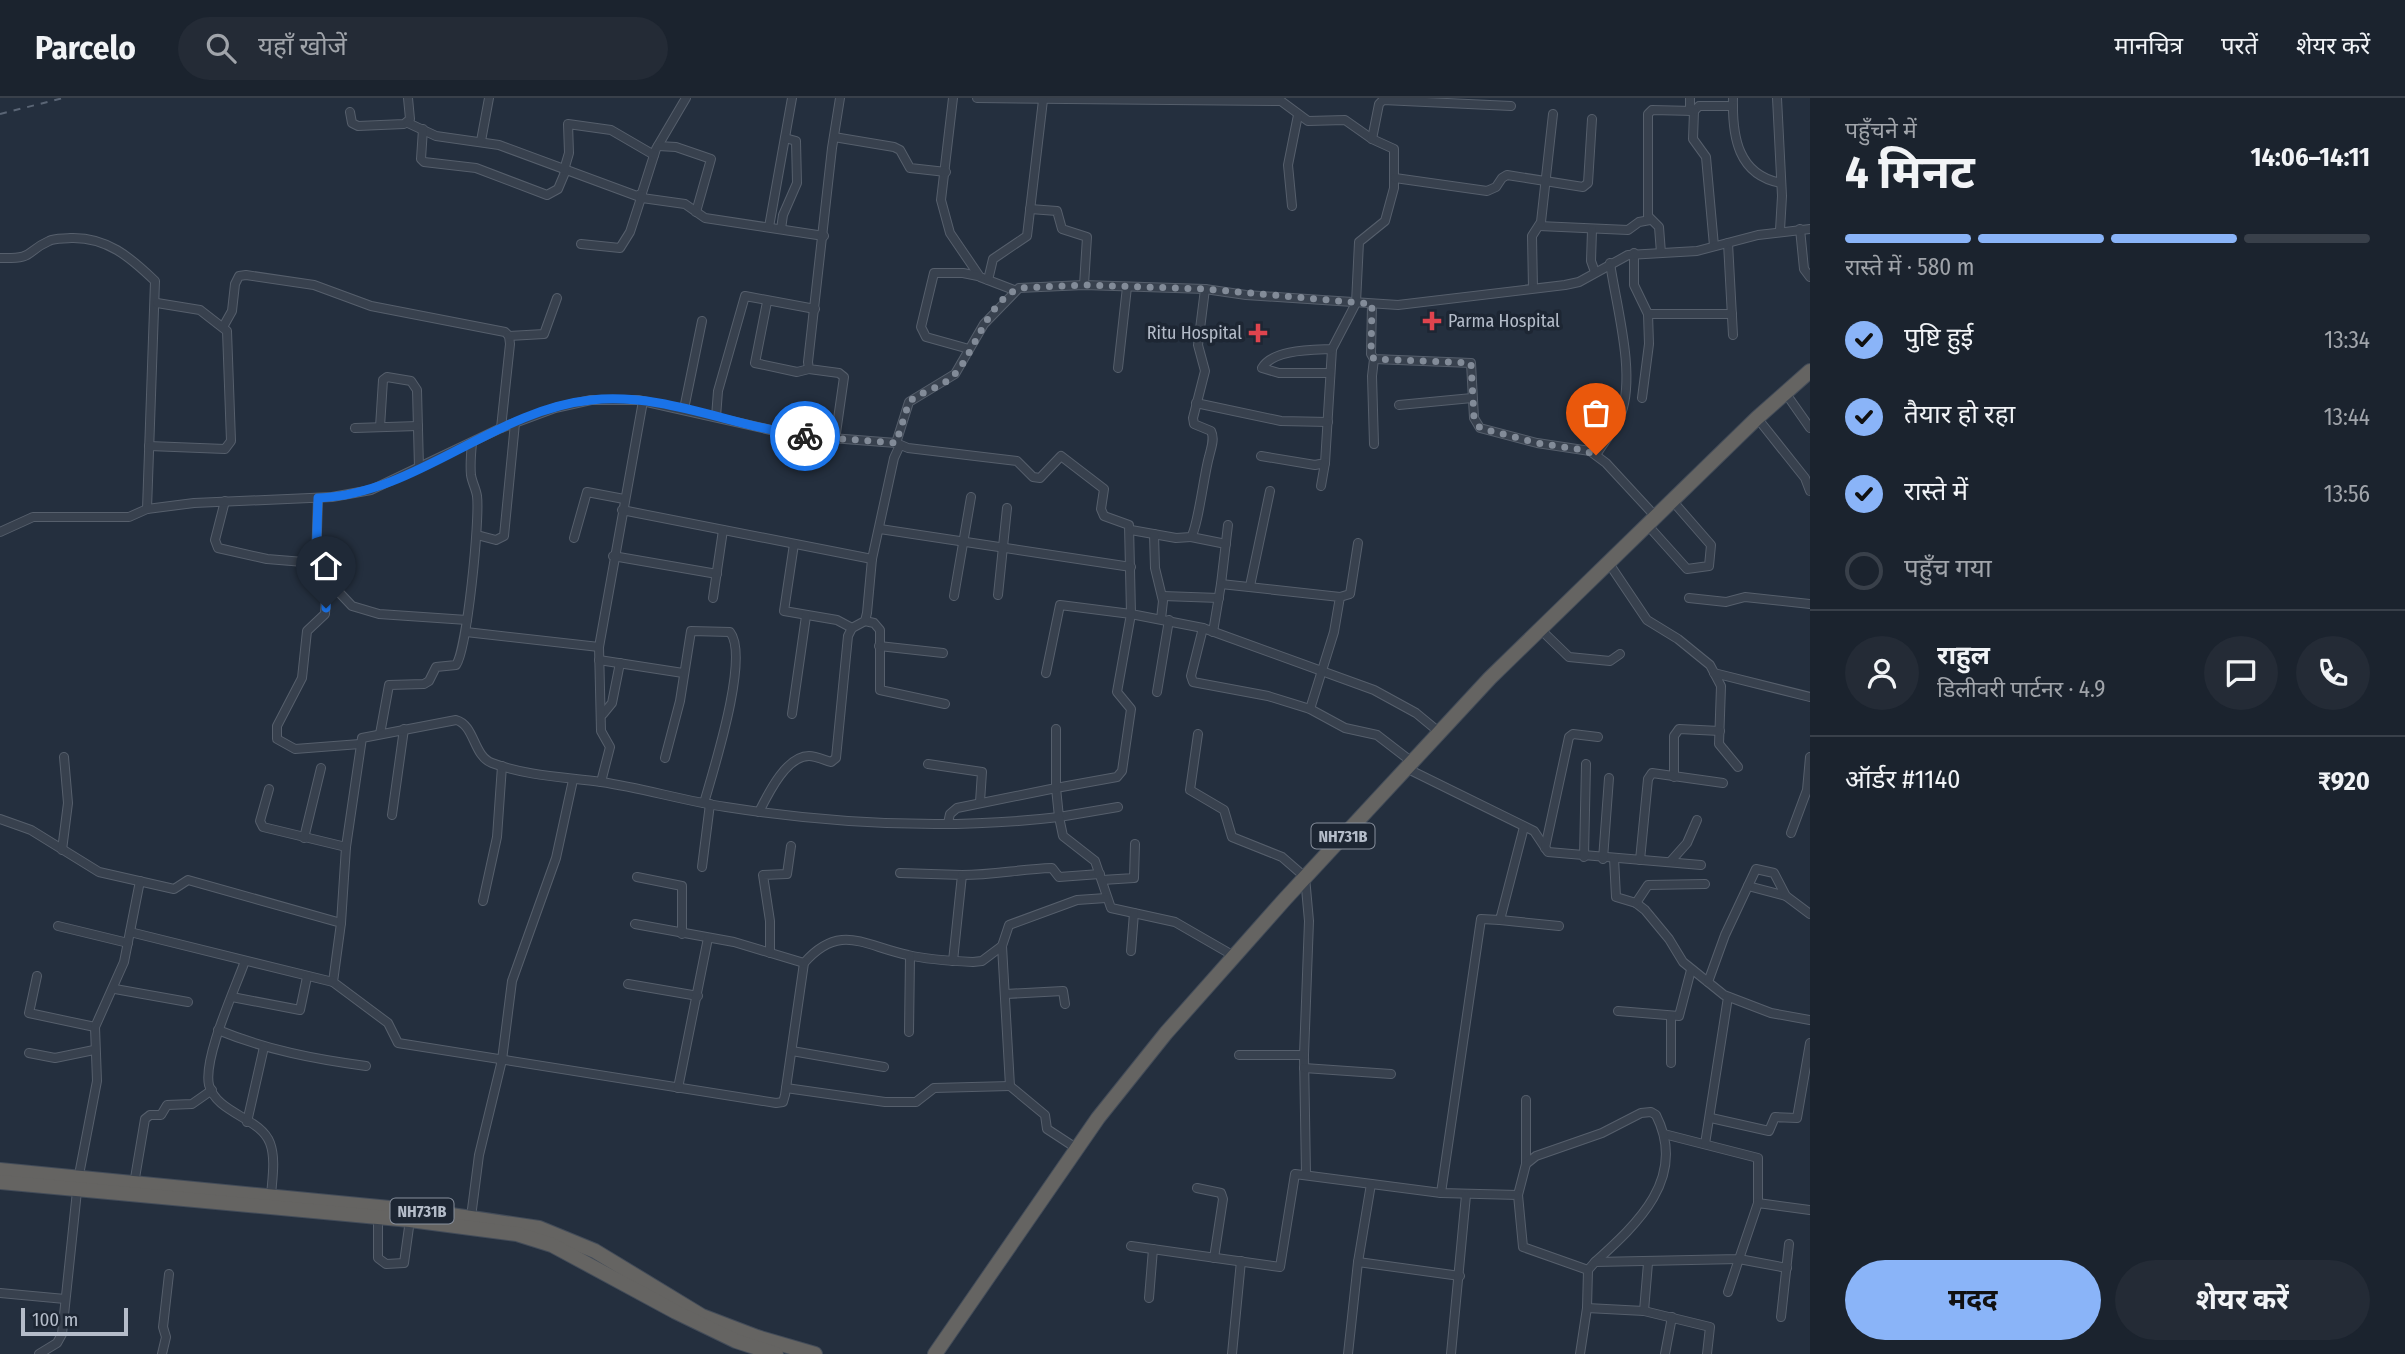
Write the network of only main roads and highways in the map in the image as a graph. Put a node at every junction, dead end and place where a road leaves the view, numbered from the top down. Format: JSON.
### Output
{"nodes":[{"id":1,"x":1810,"y":373,"type":"edge"},
{"id":2,"x":1654,"y":523,"type":"junction"},
{"id":3,"x":1542,"y":632,"type":"junction"},
{"id":4,"x":1410,"y":768,"type":"junction"},
{"id":5,"x":1305,"y":883,"type":"junction"},
{"id":6,"x":0,"y":1170,"type":"edge"},
{"id":7,"x":0,"y":1182,"type":"edge"},
{"id":8,"x":77,"y":1185,"type":"junction"},
{"id":9,"x":776,"y":1354,"type":"edge"},
{"id":10,"x":815,"y":1354,"type":"edge"},
{"id":11,"x":935,"y":1354,"type":"edge"},
{"id":12,"x":946,"y":1354,"type":"edge"}],
"edges":[{"from":1,"to":2,"type":"highway","number":"NH731B"},
{"from":1,"to":2,"type":"highway","number":"NH731B"},
{"from":2,"to":3,"type":"highway","number":"NH731B"},
{"from":3,"to":4,"type":"highway","number":"NH731B"},
{"from":3,"to":4,"type":"highway","number":"NH731B"},
{"from":4,"to":5,"type":"highway","number":"NH731B"},
{"from":5,"to":11,"type":"highway","number":"NH731B"},
{"from":5,"to":12,"type":"highway","number":"NH731B"},
{"from":6,"to":8,"type":"highway","number":"NH731B"},
{"from":7,"to":8,"type":"highway"},
{"from":8,"to":9,"type":"highway"},
{"from":8,"to":10,"type":"highway","number":"NH731B"}]}
